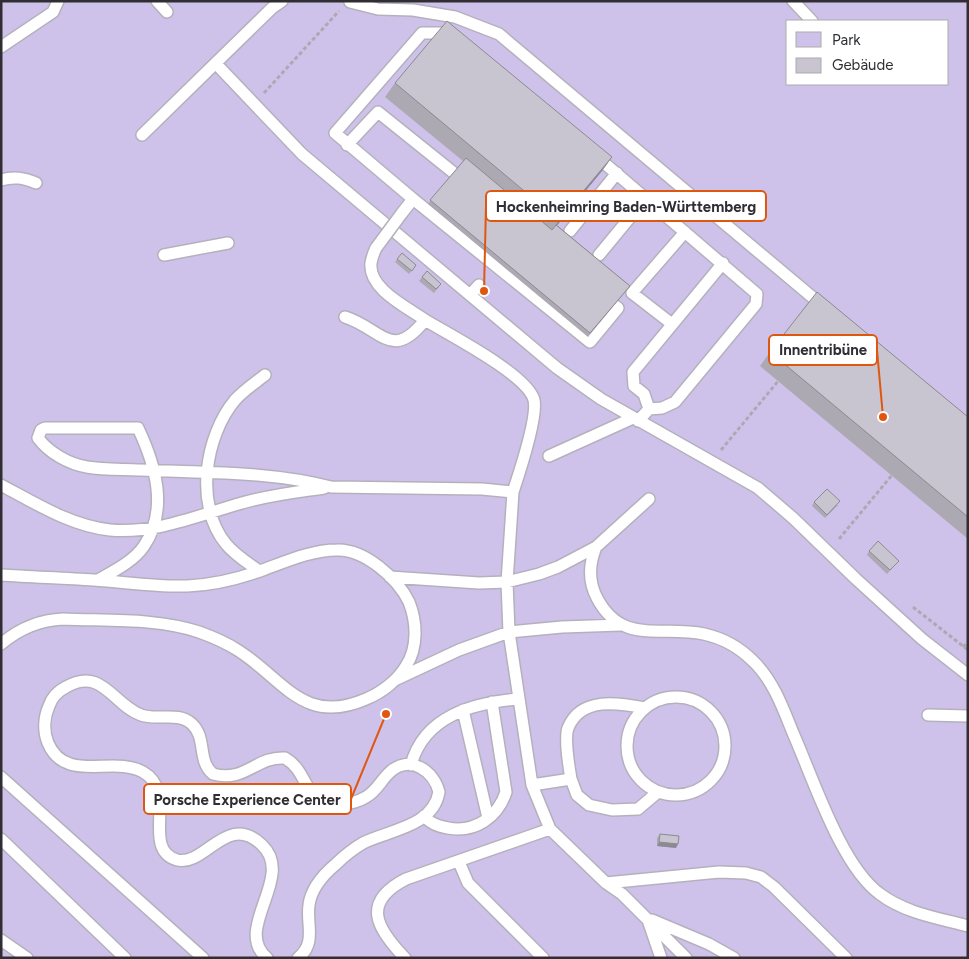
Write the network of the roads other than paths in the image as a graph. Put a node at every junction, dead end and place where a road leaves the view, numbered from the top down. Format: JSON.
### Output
{"nodes":[{"id":1,"x":58,"y":1,"type":"edge"},
{"id":2,"x":157,"y":1,"type":"edge"},
{"id":3,"x":282,"y":1,"type":"edge"},
{"id":4,"x":349,"y":1,"type":"edge"},
{"id":5,"x":792,"y":1,"type":"edge"},
{"id":6,"x":167,"y":12,"type":"dead end"},
{"id":7,"x":811,"y":20,"type":"edge"},
{"id":8,"x":1,"y":47,"type":"edge"},
{"id":9,"x":460,"y":47,"type":"edge"},
{"id":10,"x":220,"y":68,"type":"dead end"},
{"id":11,"x":142,"y":135,"type":"dead end"},
{"id":12,"x":347,"y":145,"type":"junction"},
{"id":13,"x":584,"y":146,"type":"edge"},
{"id":14,"x":454,"y":173,"type":"edge"},
{"id":15,"x":617,"y":173,"type":"junction"},
{"id":16,"x":1,"y":180,"type":"edge"},
{"id":17,"x":36,"y":183,"type":"dead end"},
{"id":18,"x":646,"y":198,"type":"junction"},
{"id":19,"x":413,"y":199,"type":"junction"},
{"id":20,"x":570,"y":231,"type":"dead end"},
{"id":21,"x":685,"y":232,"type":"junction"},
{"id":22,"x":228,"y":243,"type":"dead end"},
{"id":23,"x":164,"y":255,"type":"dead end"},
{"id":24,"x":599,"y":255,"type":"dead end"},
{"id":25,"x":723,"y":263,"type":"junction"},
{"id":26,"x":479,"y":285,"type":"dead end"},
{"id":27,"x":470,"y":295,"type":"junction"},
{"id":28,"x":614,"y":305,"type":"edge"},
{"id":29,"x":831,"y":313,"type":"edge"},
{"id":30,"x":345,"y":317,"type":"dead end"},
{"id":31,"x":425,"y":320,"type":"junction"},
{"id":32,"x":672,"y":324,"type":"junction"},
{"id":33,"x":264,"y":375,"type":"dead end"},
{"id":34,"x":649,"y":409,"type":"junction"},
{"id":35,"x":636,"y":420,"type":"junction"},
{"id":36,"x":549,"y":456,"type":"dead end"},
{"id":37,"x":154,"y":470,"type":"junction"},
{"id":38,"x":208,"y":473,"type":"junction"},
{"id":39,"x":1,"y":485,"type":"edge"},
{"id":40,"x":331,"y":487,"type":"junction"},
{"id":41,"x":513,"y":492,"type":"junction"},
{"id":42,"x":649,"y":499,"type":"dead end"},
{"id":43,"x":211,"y":512,"type":"junction"},
{"id":44,"x":153,"y":528,"type":"junction"},
{"id":45,"x":596,"y":547,"type":"junction"},
{"id":46,"x":259,"y":571,"type":"junction"},
{"id":47,"x":1,"y":575,"type":"edge"},
{"id":48,"x":390,"y":577,"type":"junction"},
{"id":49,"x":98,"y":580,"type":"junction"},
{"id":50,"x":507,"y":582,"type":"junction"},
{"id":51,"x":621,"y":625,"type":"junction"},
{"id":52,"x":509,"y":632,"type":"junction"},
{"id":53,"x":1,"y":644,"type":"edge"},
{"id":54,"x":968,"y":675,"type":"edge"},
{"id":55,"x":393,"y":681,"type":"junction"},
{"id":56,"x":518,"y":699,"type":"junction"},
{"id":57,"x":492,"y":702,"type":"junction"},
{"id":58,"x":645,"y":708,"type":"junction"},
{"id":59,"x":464,"y":710,"type":"junction"},
{"id":60,"x":928,"y":715,"type":"dead end"},
{"id":61,"x":968,"y":716,"type":"edge"},
{"id":62,"x":411,"y":765,"type":"junction"},
{"id":63,"x":1,"y":777,"type":"edge"},
{"id":64,"x":571,"y":779,"type":"junction"},
{"id":65,"x":532,"y":785,"type":"junction"},
{"id":66,"x":658,"y":792,"type":"junction"},
{"id":67,"x":424,"y":816,"type":"junction"},
{"id":68,"x":488,"y":818,"type":"junction"},
{"id":69,"x":550,"y":829,"type":"junction"},
{"id":70,"x":1,"y":839,"type":"edge"},
{"id":71,"x":459,"y":862,"type":"junction"},
{"id":72,"x":606,"y":883,"type":"junction"},
{"id":73,"x":648,"y":919,"type":"junction"},
{"id":74,"x":968,"y":926,"type":"edge"},
{"id":75,"x":1,"y":940,"type":"edge"},
{"id":76,"x":27,"y":958,"type":"edge"},
{"id":77,"x":125,"y":958,"type":"edge"},
{"id":78,"x":203,"y":958,"type":"edge"},
{"id":79,"x":267,"y":958,"type":"edge"},
{"id":80,"x":298,"y":958,"type":"edge"},
{"id":81,"x":405,"y":958,"type":"edge"},
{"id":82,"x":543,"y":958,"type":"edge"},
{"id":83,"x":661,"y":958,"type":"edge"},
{"id":84,"x":686,"y":958,"type":"edge"},
{"id":85,"x":734,"y":958,"type":"edge"},
{"id":86,"x":846,"y":958,"type":"edge"}],
"edges":[{"from":1,"to":8,"type":"lane"},
{"from":2,"to":6,"type":"lane"},
{"from":3,"to":11,"type":"lane"},
{"from":4,"to":29,"type":"lane"},
{"from":5,"to":7,"type":"lane"},
{"from":9,"to":12,"type":"lane"},
{"from":10,"to":27,"type":"lane"},
{"from":12,"to":14,"type":"lane"},
{"from":12,"to":19,"type":"lane"},
{"from":13,"to":15,"type":"lane"},
{"from":15,"to":18,"type":"lane"},
{"from":15,"to":20,"type":"lane"},
{"from":16,"to":17,"type":"lane"},
{"from":18,"to":21,"type":"lane"},
{"from":18,"to":24,"type":"lane"},
{"from":19,"to":28,"type":"lane"},
{"from":19,"to":31,"type":"lane","bridge":true},
{"from":21,"to":25,"type":"lane"},
{"from":21,"to":32,"type":"lane"},
{"from":22,"to":23,"type":"lane"},
{"from":25,"to":32,"type":"lane"},
{"from":25,"to":34,"type":"lane"},
{"from":26,"to":27,"type":"lane"},
{"from":27,"to":35,"type":"lane"},
{"from":30,"to":31,"type":"lane"},
{"from":31,"to":41,"type":"lane"},
{"from":32,"to":34,"type":"lane"},
{"from":33,"to":38,"type":"lane"},
{"from":34,"to":35,"type":"lane"},
{"from":35,"to":36,"type":"lane"},
{"from":35,"to":54,"type":"lane"},
{"from":37,"to":37,"type":"lane"},
{"from":37,"to":38,"type":"lane"},
{"from":37,"to":44,"type":"lane"},
{"from":38,"to":40,"type":"lane"},
{"from":38,"to":43,"type":"lane"},
{"from":39,"to":44,"type":"lane"},
{"from":40,"to":41,"type":"lane"},
{"from":40,"to":43,"type":"lane"},
{"from":41,"to":50,"type":"lane"},
{"from":42,"to":45,"type":"lane"},
{"from":43,"to":44,"type":"lane"},
{"from":43,"to":46,"type":"lane"},
{"from":44,"to":49,"type":"lane"},
{"from":45,"to":50,"type":"lane"},
{"from":45,"to":51,"type":"lane"},
{"from":46,"to":48,"type":"lane"},
{"from":46,"to":49,"type":"lane"},
{"from":47,"to":49,"type":"lane"},
{"from":48,"to":50,"type":"lane"},
{"from":48,"to":55,"type":"lane"},
{"from":50,"to":52,"type":"lane"},
{"from":51,"to":52,"type":"lane"},
{"from":51,"to":74,"type":"lane"},
{"from":52,"to":55,"type":"lane"},
{"from":52,"to":56,"type":"lane"},
{"from":53,"to":55,"type":"lane"},
{"from":56,"to":57,"type":"lane"},
{"from":56,"to":65,"type":"lane"},
{"from":57,"to":59,"type":"lane"},
{"from":57,"to":68,"type":"lane"},
{"from":58,"to":64,"type":"lane"},
{"from":58,"to":66,"type":"lane"},
{"from":58,"to":66,"type":"lane"},
{"from":59,"to":62,"type":"lane"},
{"from":59,"to":68,"type":"lane"},
{"from":60,"to":61,"type":"lane"},
{"from":62,"to":67,"type":"lane"},
{"from":62,"to":79,"type":"lane"},
{"from":63,"to":78,"type":"lane"},
{"from":64,"to":65,"type":"lane"},
{"from":64,"to":66,"type":"lane"},
{"from":65,"to":69,"type":"lane"},
{"from":67,"to":68,"type":"lane"},
{"from":67,"to":80,"type":"lane"},
{"from":69,"to":71,"type":"lane"},
{"from":69,"to":72,"type":"lane"},
{"from":70,"to":77,"type":"lane"},
{"from":71,"to":81,"type":"lane"},
{"from":71,"to":82,"type":"lane"},
{"from":72,"to":73,"type":"lane"},
{"from":72,"to":86,"type":"lane"},
{"from":73,"to":83,"type":"lane"},
{"from":73,"to":84,"type":"lane"},
{"from":73,"to":85,"type":"lane"},
{"from":75,"to":76,"type":"lane"}]}
